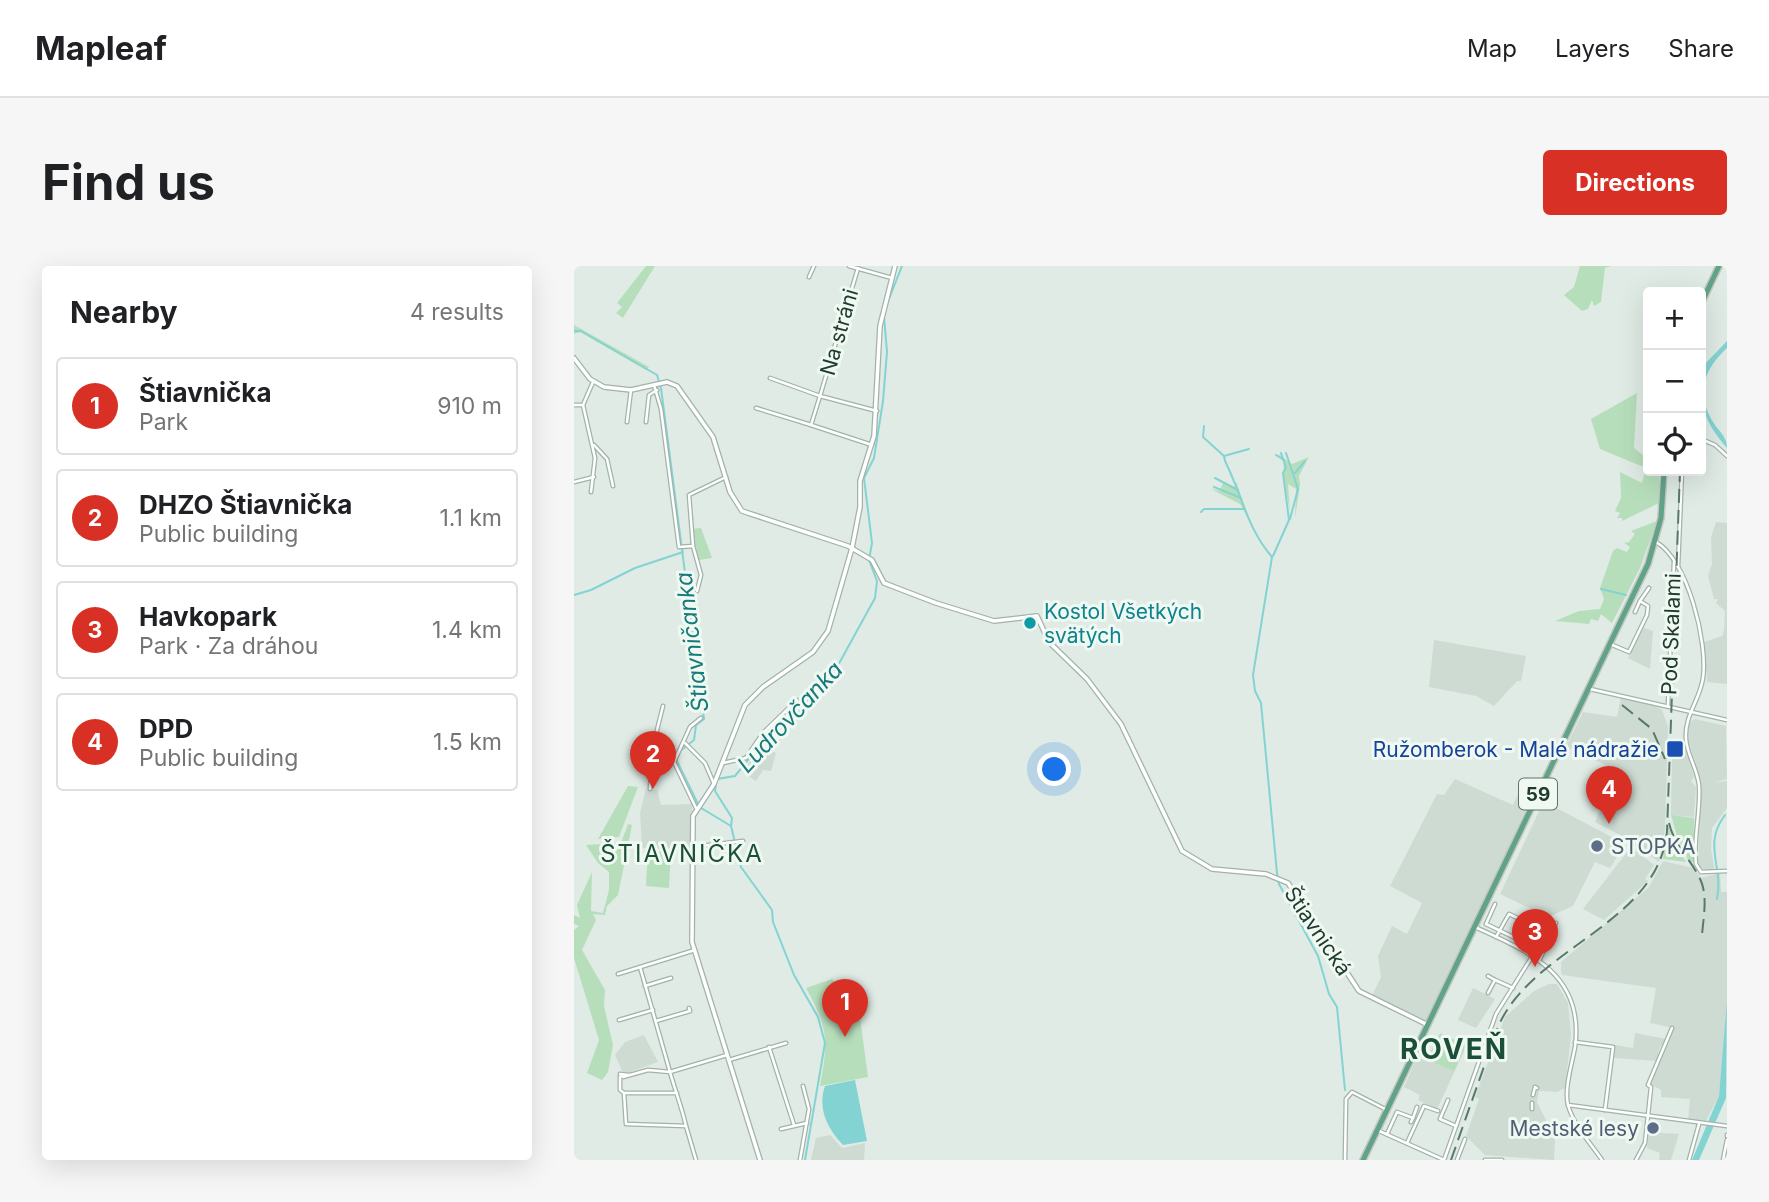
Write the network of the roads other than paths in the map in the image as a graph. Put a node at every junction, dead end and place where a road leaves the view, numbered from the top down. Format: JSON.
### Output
{"nodes":[{"id":1,"x":814,"y":266,"type":"edge"},
{"id":2,"x":849,"y":266,"type":"edge"},
{"id":3,"x":895,"y":266,"type":"edge"},
{"id":4,"x":1718,"y":267,"type":"edge"},
{"id":5,"x":858,"y":268,"type":"junction"},
{"id":6,"x":809,"y":277,"type":"dead end"},
{"id":7,"x":892,"y":278,"type":"junction"},
{"id":8,"x":1706,"y":293,"type":"edge"},
{"id":9,"x":574,"y":358,"type":"edge"},
{"id":10,"x":770,"y":378,"type":"dead end"},
{"id":11,"x":593,"y":382,"type":"junction"},
{"id":12,"x":658,"y":384,"type":"junction"},
{"id":13,"x":631,"y":390,"type":"junction"},
{"id":14,"x":657,"y":390,"type":"junction"},
{"id":15,"x":820,"y":396,"type":"junction"},
{"id":16,"x":574,"y":405,"type":"edge"},
{"id":17,"x":583,"y":405,"type":"junction"},
{"id":18,"x":756,"y":408,"type":"dead end"},
{"id":19,"x":877,"y":411,"type":"junction"},
{"id":20,"x":627,"y":422,"type":"dead end"},
{"id":21,"x":646,"y":422,"type":"dead end"},
{"id":22,"x":811,"y":425,"type":"junction"},
{"id":23,"x":1706,"y":441,"type":"edge"},
{"id":24,"x":594,"y":445,"type":"junction"},
{"id":25,"x":872,"y":445,"type":"junction"},
{"id":26,"x":1727,"y":456,"type":"edge"},
{"id":27,"x":1664,"y":476,"type":"edge"},
{"id":28,"x":1682,"y":476,"type":"edge"},
{"id":29,"x":594,"y":477,"type":"junction"},
{"id":30,"x":726,"y":477,"type":"junction"},
{"id":31,"x":574,"y":482,"type":"edge"},
{"id":32,"x":613,"y":486,"type":"dead end"},
{"id":33,"x":591,"y":492,"type":"dead end"},
{"id":34,"x":1656,"y":542,"type":"junction"},
{"id":35,"x":693,"y":546,"type":"junction"},
{"id":36,"x":852,"y":548,"type":"junction"},
{"id":37,"x":1674,"y":562,"type":"junction"},
{"id":38,"x":1678,"y":567,"type":"junction"},
{"id":39,"x":1648,"y":588,"type":"dead end"},
{"id":40,"x":697,"y":591,"type":"dead end"},
{"id":41,"x":1640,"y":601,"type":"junction"},
{"id":42,"x":1635,"y":612,"type":"dead end"},
{"id":43,"x":1610,"y":644,"type":"junction"},
{"id":44,"x":1589,"y":688,"type":"junction"},
{"id":45,"x":797,"y":700,"type":"dead end"},
{"id":46,"x":1668,"y":705,"type":"junction"},
{"id":47,"x":663,"y":706,"type":"dead end"},
{"id":48,"x":1691,"y":711,"type":"junction"},
{"id":49,"x":701,"y":718,"type":"dead end"},
{"id":50,"x":1727,"y":720,"type":"edge"},
{"id":51,"x":688,"y":744,"type":"junction"},
{"id":52,"x":656,"y":754,"type":"junction"},
{"id":53,"x":672,"y":762,"type":"junction"},
{"id":54,"x":722,"y":763,"type":"junction"},
{"id":55,"x":655,"y":767,"type":"junction"},
{"id":56,"x":713,"y":784,"type":"junction"},
{"id":57,"x":650,"y":789,"type":"dead end"},
{"id":58,"x":698,"y":806,"type":"junction"},
{"id":59,"x":743,"y":841,"type":"dead end"},
{"id":60,"x":692,"y":846,"type":"junction"},
{"id":61,"x":1727,"y":871,"type":"edge"},
{"id":62,"x":1495,"y":904,"type":"dead end"},
{"id":63,"x":1556,"y":923,"type":"dead end"},
{"id":64,"x":1475,"y":927,"type":"junction"},
{"id":65,"x":1499,"y":930,"type":"junction"},
{"id":66,"x":1496,"y":937,"type":"junction"},
{"id":67,"x":1532,"y":946,"type":"junction"},
{"id":68,"x":695,"y":950,"type":"junction"},
{"id":69,"x":1531,"y":954,"type":"junction"},
{"id":70,"x":1539,"y":959,"type":"junction"},
{"id":71,"x":640,"y":967,"type":"junction"},
{"id":72,"x":618,"y":974,"type":"dead end"},
{"id":73,"x":1488,"y":976,"type":"dead end"},
{"id":74,"x":671,"y":978,"type":"dead end"},
{"id":75,"x":1495,"y":980,"type":"junction"},
{"id":76,"x":645,"y":986,"type":"junction"},
{"id":77,"x":1513,"y":988,"type":"junction"},
{"id":78,"x":1488,"y":993,"type":"dead end"},
{"id":79,"x":689,"y":1007,"type":"dead end"},
{"id":80,"x":653,"y":1010,"type":"junction"},
{"id":81,"x":620,"y":1020,"type":"dead end"},
{"id":82,"x":656,"y":1021,"type":"junction"},
{"id":83,"x":1428,"y":1025,"type":"junction"},
{"id":84,"x":1672,"y":1028,"type":"dead end"},
{"id":85,"x":786,"y":1042,"type":"dead end"},
{"id":86,"x":1575,"y":1042,"type":"junction"},
{"id":87,"x":769,"y":1047,"type":"junction"},
{"id":88,"x":728,"y":1058,"type":"junction"},
{"id":89,"x":670,"y":1072,"type":"junction"},
{"id":90,"x":803,"y":1086,"type":"dead end"},
{"id":91,"x":1537,"y":1088,"type":"dead end"},
{"id":92,"x":624,"y":1093,"type":"junction"},
{"id":93,"x":677,"y":1093,"type":"junction"},
{"id":94,"x":1534,"y":1095,"type":"dead end"},
{"id":95,"x":1448,"y":1100,"type":"dead end"},
{"id":96,"x":1532,"y":1103,"type":"dead end"},
{"id":97,"x":1568,"y":1105,"type":"junction"},
{"id":98,"x":1417,"y":1107,"type":"dead end"},
{"id":99,"x":1532,"y":1109,"type":"dead end"},
{"id":100,"x":1387,"y":1110,"type":"junction"},
{"id":101,"x":1605,"y":1110,"type":"junction"},
{"id":102,"x":1438,"y":1111,"type":"dead end"},
{"id":103,"x":1646,"y":1117,"type":"junction"},
{"id":104,"x":807,"y":1123,"type":"junction"},
{"id":105,"x":1699,"y":1124,"type":"junction"},
{"id":106,"x":794,"y":1125,"type":"junction"},
{"id":107,"x":686,"y":1126,"type":"junction"},
{"id":108,"x":1456,"y":1126,"type":"junction"},
{"id":109,"x":1727,"y":1126,"type":"edge"},
{"id":110,"x":781,"y":1129,"type":"dead end"},
{"id":111,"x":1377,"y":1129,"type":"junction"},
{"id":112,"x":1387,"y":1134,"type":"junction"},
{"id":113,"x":1727,"y":1137,"type":"edge"},
{"id":114,"x":1465,"y":1139,"type":"dead end"},
{"id":115,"x":1407,"y":1143,"type":"junction"},
{"id":116,"x":696,"y":1160,"type":"edge"},
{"id":117,"x":760,"y":1160,"type":"edge"},
{"id":118,"x":800,"y":1160,"type":"edge"},
{"id":119,"x":1345,"y":1160,"type":"edge"},
{"id":120,"x":1363,"y":1160,"type":"edge"},
{"id":121,"x":1444,"y":1160,"type":"edge"},
{"id":122,"x":1457,"y":1160,"type":"edge"},
{"id":123,"x":1485,"y":1160,"type":"edge"},
{"id":124,"x":1502,"y":1160,"type":"edge"},
{"id":125,"x":1602,"y":1160,"type":"edge"},
{"id":126,"x":1636,"y":1160,"type":"edge"},
{"id":127,"x":1689,"y":1160,"type":"edge"},
{"id":128,"x":1723,"y":1160,"type":"edge"}],
"edges":[{"from":1,"to":6,"type":"street"},
{"from":2,"to":5,"type":"street","name":"Na stráni"},
{"from":3,"to":7,"type":"street"},
{"from":4,"to":8,"type":"main road"},
{"from":5,"to":7,"type":"street","name":"Na stráni"},
{"from":5,"to":15,"type":"street","name":"Na stráni"},
{"from":7,"to":19,"type":"street"},
{"from":9,"to":11,"type":"street"},
{"from":10,"to":15,"type":"street","name":"Na stráni"},
{"from":11,"to":13,"type":"street"},
{"from":11,"to":17,"type":"street"},
{"from":12,"to":13,"type":"street"},
{"from":12,"to":14,"type":"street"},
{"from":12,"to":30,"type":"street"},
{"from":13,"to":20,"type":"street"},
{"from":14,"to":21,"type":"street"},
{"from":14,"to":35,"type":"street"},
{"from":15,"to":19,"type":"street","name":"Na stráni"},
{"from":15,"to":22,"type":"street","name":"Na stráni"},
{"from":16,"to":17,"type":"street"},
{"from":17,"to":24,"type":"street"},
{"from":18,"to":22,"type":"street"},
{"from":19,"to":25,"type":"street"},
{"from":22,"to":25,"type":"street"},
{"from":23,"to":26,"type":"street"},
{"from":24,"to":29,"type":"street"},
{"from":24,"to":32,"type":"street"},
{"from":25,"to":36,"type":"street"},
{"from":27,"to":34,"type":"main road","number":"59"},
{"from":28,"to":38,"type":"street"},
{"from":29,"to":31,"type":"street"},
{"from":29,"to":33,"type":"street"},
{"from":30,"to":35,"type":"street"},
{"from":30,"to":36,"type":"street"},
{"from":34,"to":37,"type":"street"},
{"from":34,"to":43,"type":"main road","number":"59"},
{"from":35,"to":40,"type":"street"},
{"from":36,"to":54,"type":"street"},
{"from":36,"to":83,"type":"street","name":"Štiavnická"},
{"from":37,"to":38,"type":"street"},
{"from":37,"to":46,"type":"street","name":"Pod Skalami"},
{"from":38,"to":48,"type":"street"},
{"from":39,"to":41,"type":"street"},
{"from":41,"to":42,"type":"street"},
{"from":41,"to":43,"type":"street"},
{"from":43,"to":44,"type":"main road","number":"59"},
{"from":44,"to":46,"type":"street"},
{"from":44,"to":64,"type":"main road","number":"59"},
{"from":45,"to":54,"type":"street"},
{"from":46,"to":48,"type":"street"},
{"from":47,"to":52,"type":"street"},
{"from":48,"to":50,"type":"street"},
{"from":48,"to":61,"type":"street"},
{"from":49,"to":51,"type":"street"},
{"from":51,"to":53,"type":"street"},
{"from":51,"to":56,"type":"street"},
{"from":52,"to":53,"type":"street"},
{"from":52,"to":55,"type":"street"},
{"from":53,"to":55,"type":"street"},
{"from":53,"to":58,"type":"street"},
{"from":54,"to":56,"type":"street"},
{"from":55,"to":57,"type":"street"},
{"from":56,"to":58,"type":"street"},
{"from":58,"to":60,"type":"street"},
{"from":59,"to":60,"type":"street"},
{"from":60,"to":68,"type":"street"},
{"from":62,"to":65,"type":"street"},
{"from":63,"to":70,"type":"street"},
{"from":64,"to":66,"type":"street"},
{"from":64,"to":83,"type":"main road","number":"59"},
{"from":65,"to":66,"type":"street"},
{"from":65,"to":67,"type":"street"},
{"from":65,"to":67,"type":"street"},
{"from":66,"to":69,"type":"street"},
{"from":67,"to":69,"type":"street"},
{"from":68,"to":71,"type":"street"},
{"from":68,"to":88,"type":"street"},
{"from":69,"to":70,"type":"street"},
{"from":69,"to":77,"type":"street"},
{"from":70,"to":86,"type":"street"},
{"from":71,"to":72,"type":"street"},
{"from":71,"to":76,"type":"street"},
{"from":73,"to":75,"type":"street"},
{"from":74,"to":76,"type":"street"},
{"from":75,"to":77,"type":"street"},
{"from":75,"to":78,"type":"street"},
{"from":76,"to":80,"type":"street"},
{"from":77,"to":108,"type":"street"},
{"from":79,"to":82,"type":"street"},
{"from":80,"to":81,"type":"street"},
{"from":80,"to":82,"type":"street"},
{"from":82,"to":89,"type":"street"},
{"from":83,"to":100,"type":"main road","number":"59"},
{"from":84,"to":103,"type":"street"},
{"from":85,"to":87,"type":"street"},
{"from":86,"to":97,"type":"street"},
{"from":86,"to":101,"type":"street"},
{"from":87,"to":88,"type":"street"},
{"from":87,"to":106,"type":"street"},
{"from":88,"to":89,"type":"street"},
{"from":88,"to":117,"type":"street"},
{"from":89,"to":92,"type":"street"},
{"from":89,"to":93,"type":"street"},
{"from":90,"to":104,"type":"street"},
{"from":91,"to":94,"type":"street"},
{"from":92,"to":93,"type":"street"},
{"from":92,"to":107,"type":"street"},
{"from":93,"to":107,"type":"street"},
{"from":95,"to":108,"type":"street"},
{"from":96,"to":99,"type":"street"},
{"from":97,"to":101,"type":"street"},
{"from":97,"to":125,"type":"street"},
{"from":98,"to":112,"type":"street"},
{"from":100,"to":111,"type":"main road","number":"59"},
{"from":100,"to":119,"type":"street"},
{"from":101,"to":103,"type":"street"},
{"from":102,"to":115,"type":"street"},
{"from":103,"to":105,"type":"street"},
{"from":103,"to":126,"type":"street"},
{"from":104,"to":106,"type":"street"},
{"from":104,"to":118,"type":"street"},
{"from":105,"to":109,"type":"street"},
{"from":105,"to":127,"type":"street"},
{"from":106,"to":110,"type":"street"},
{"from":107,"to":116,"type":"street"},
{"from":108,"to":121,"type":"street"},
{"from":111,"to":112,"type":"street"},
{"from":111,"to":120,"type":"main road","number":"59"},
{"from":112,"to":115,"type":"street"},
{"from":113,"to":128,"type":"street"},
{"from":114,"to":122,"type":"street"},
{"from":115,"to":121,"type":"street"},
{"from":123,"to":124,"type":"street"}]}
